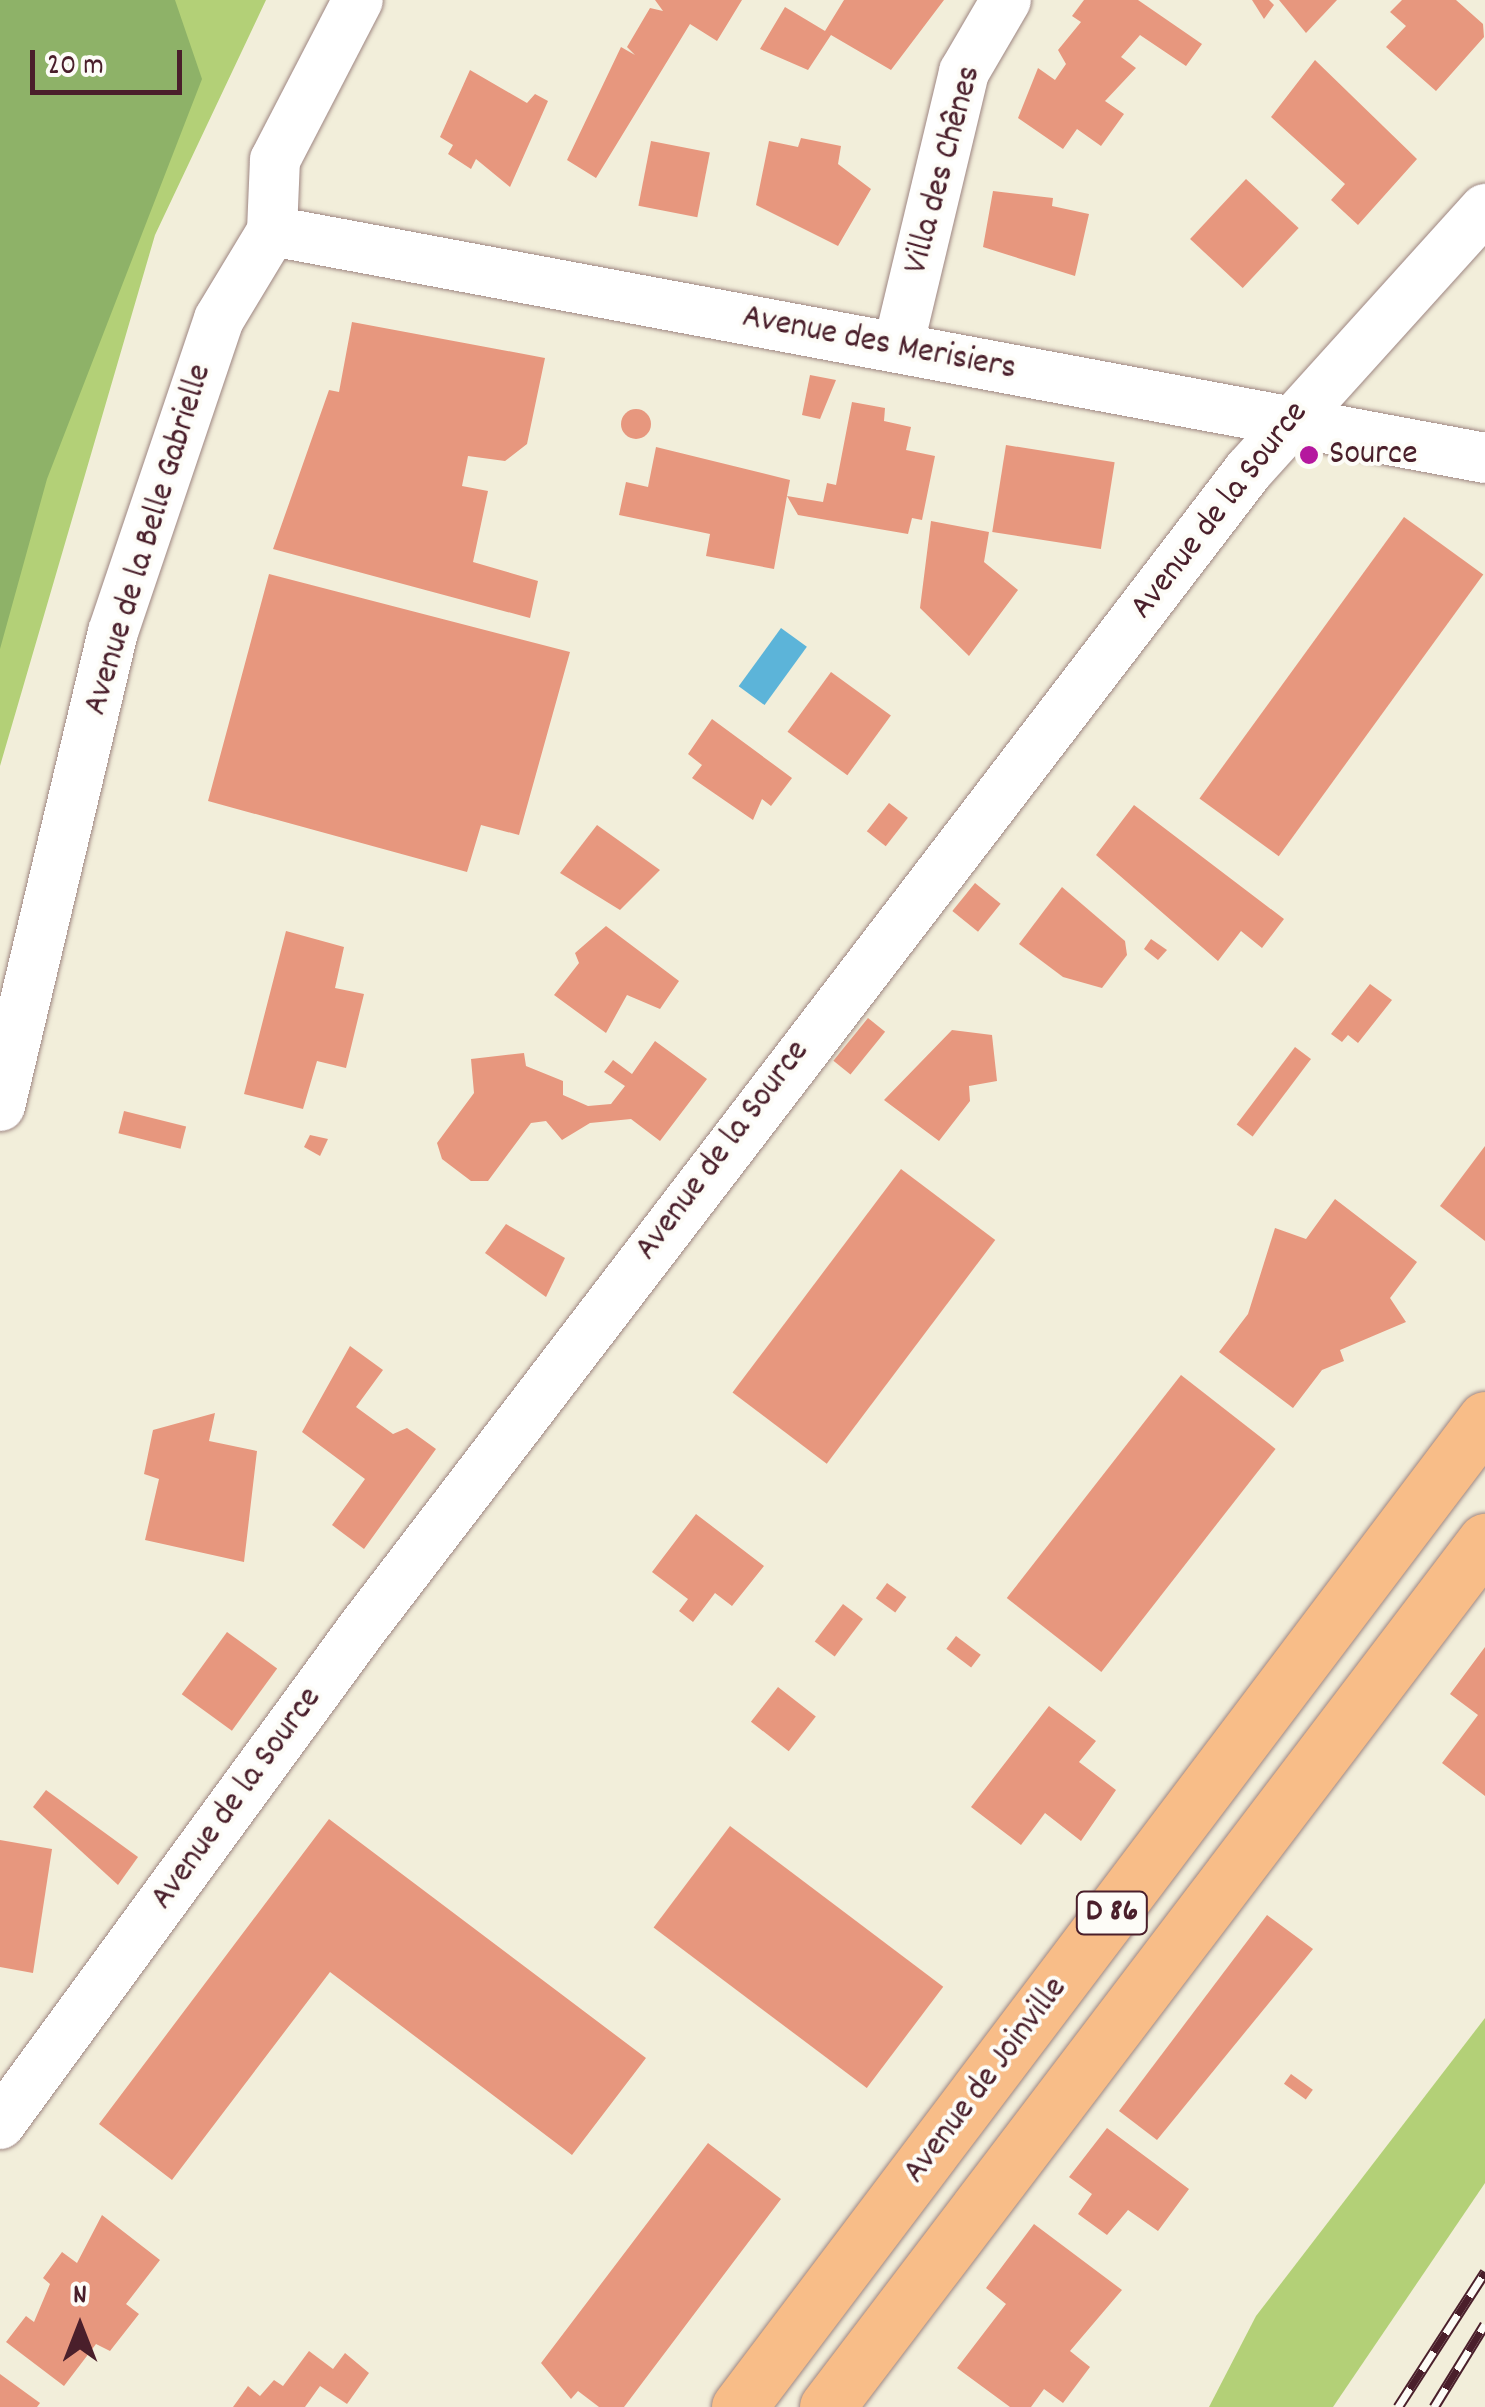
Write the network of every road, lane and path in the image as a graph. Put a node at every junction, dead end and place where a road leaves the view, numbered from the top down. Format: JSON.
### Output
{"nodes":[{"id":1,"x":358,"y":0,"type":"edge"},
{"id":2,"x":1006,"y":0,"type":"edge"},
{"id":3,"x":1485,"y":210,"type":"edge"},
{"id":4,"x":272,"y":231,"type":"junction"},
{"id":5,"x":898,"y":347,"type":"junction"},
{"id":6,"x":1288,"y":420,"type":"junction"},
{"id":7,"x":1485,"y":458,"type":"edge"},
{"id":8,"x":0,"y":1104,"type":"edge"},
{"id":9,"x":1485,"y":1419,"type":"edge"},
{"id":10,"x":1485,"y":1541,"type":"edge"},
{"id":11,"x":0,"y":2124,"type":"edge"},
{"id":12,"x":739,"y":2407,"type":"edge"},
{"id":13,"x":827,"y":2407,"type":"edge"}],
"edges":[{"from":1,"to":4,"type":"street","name":"Avenue de la Belle Gabrielle"},
{"from":2,"to":5,"type":"street","name":"Villa des Chênes"},
{"from":3,"to":6,"type":"street","name":"Avenue de la Source"},
{"from":4,"to":5,"type":"street","name":"Avenue des Merisiers"},
{"from":4,"to":8,"type":"street","name":"Avenue de la Belle Gabrielle"},
{"from":5,"to":6,"type":"street","name":"Avenue des Merisiers"},
{"from":6,"to":7,"type":"street","name":"Avenue des Merisiers"},
{"from":6,"to":11,"type":"street","name":"Avenue de la Source"},
{"from":9,"to":12,"type":"main road","name":"Avenue de Joinville","number":"D 86"},
{"from":10,"to":13,"type":"main road","name":"Avenue de Joinville","number":"D 86"}]}
